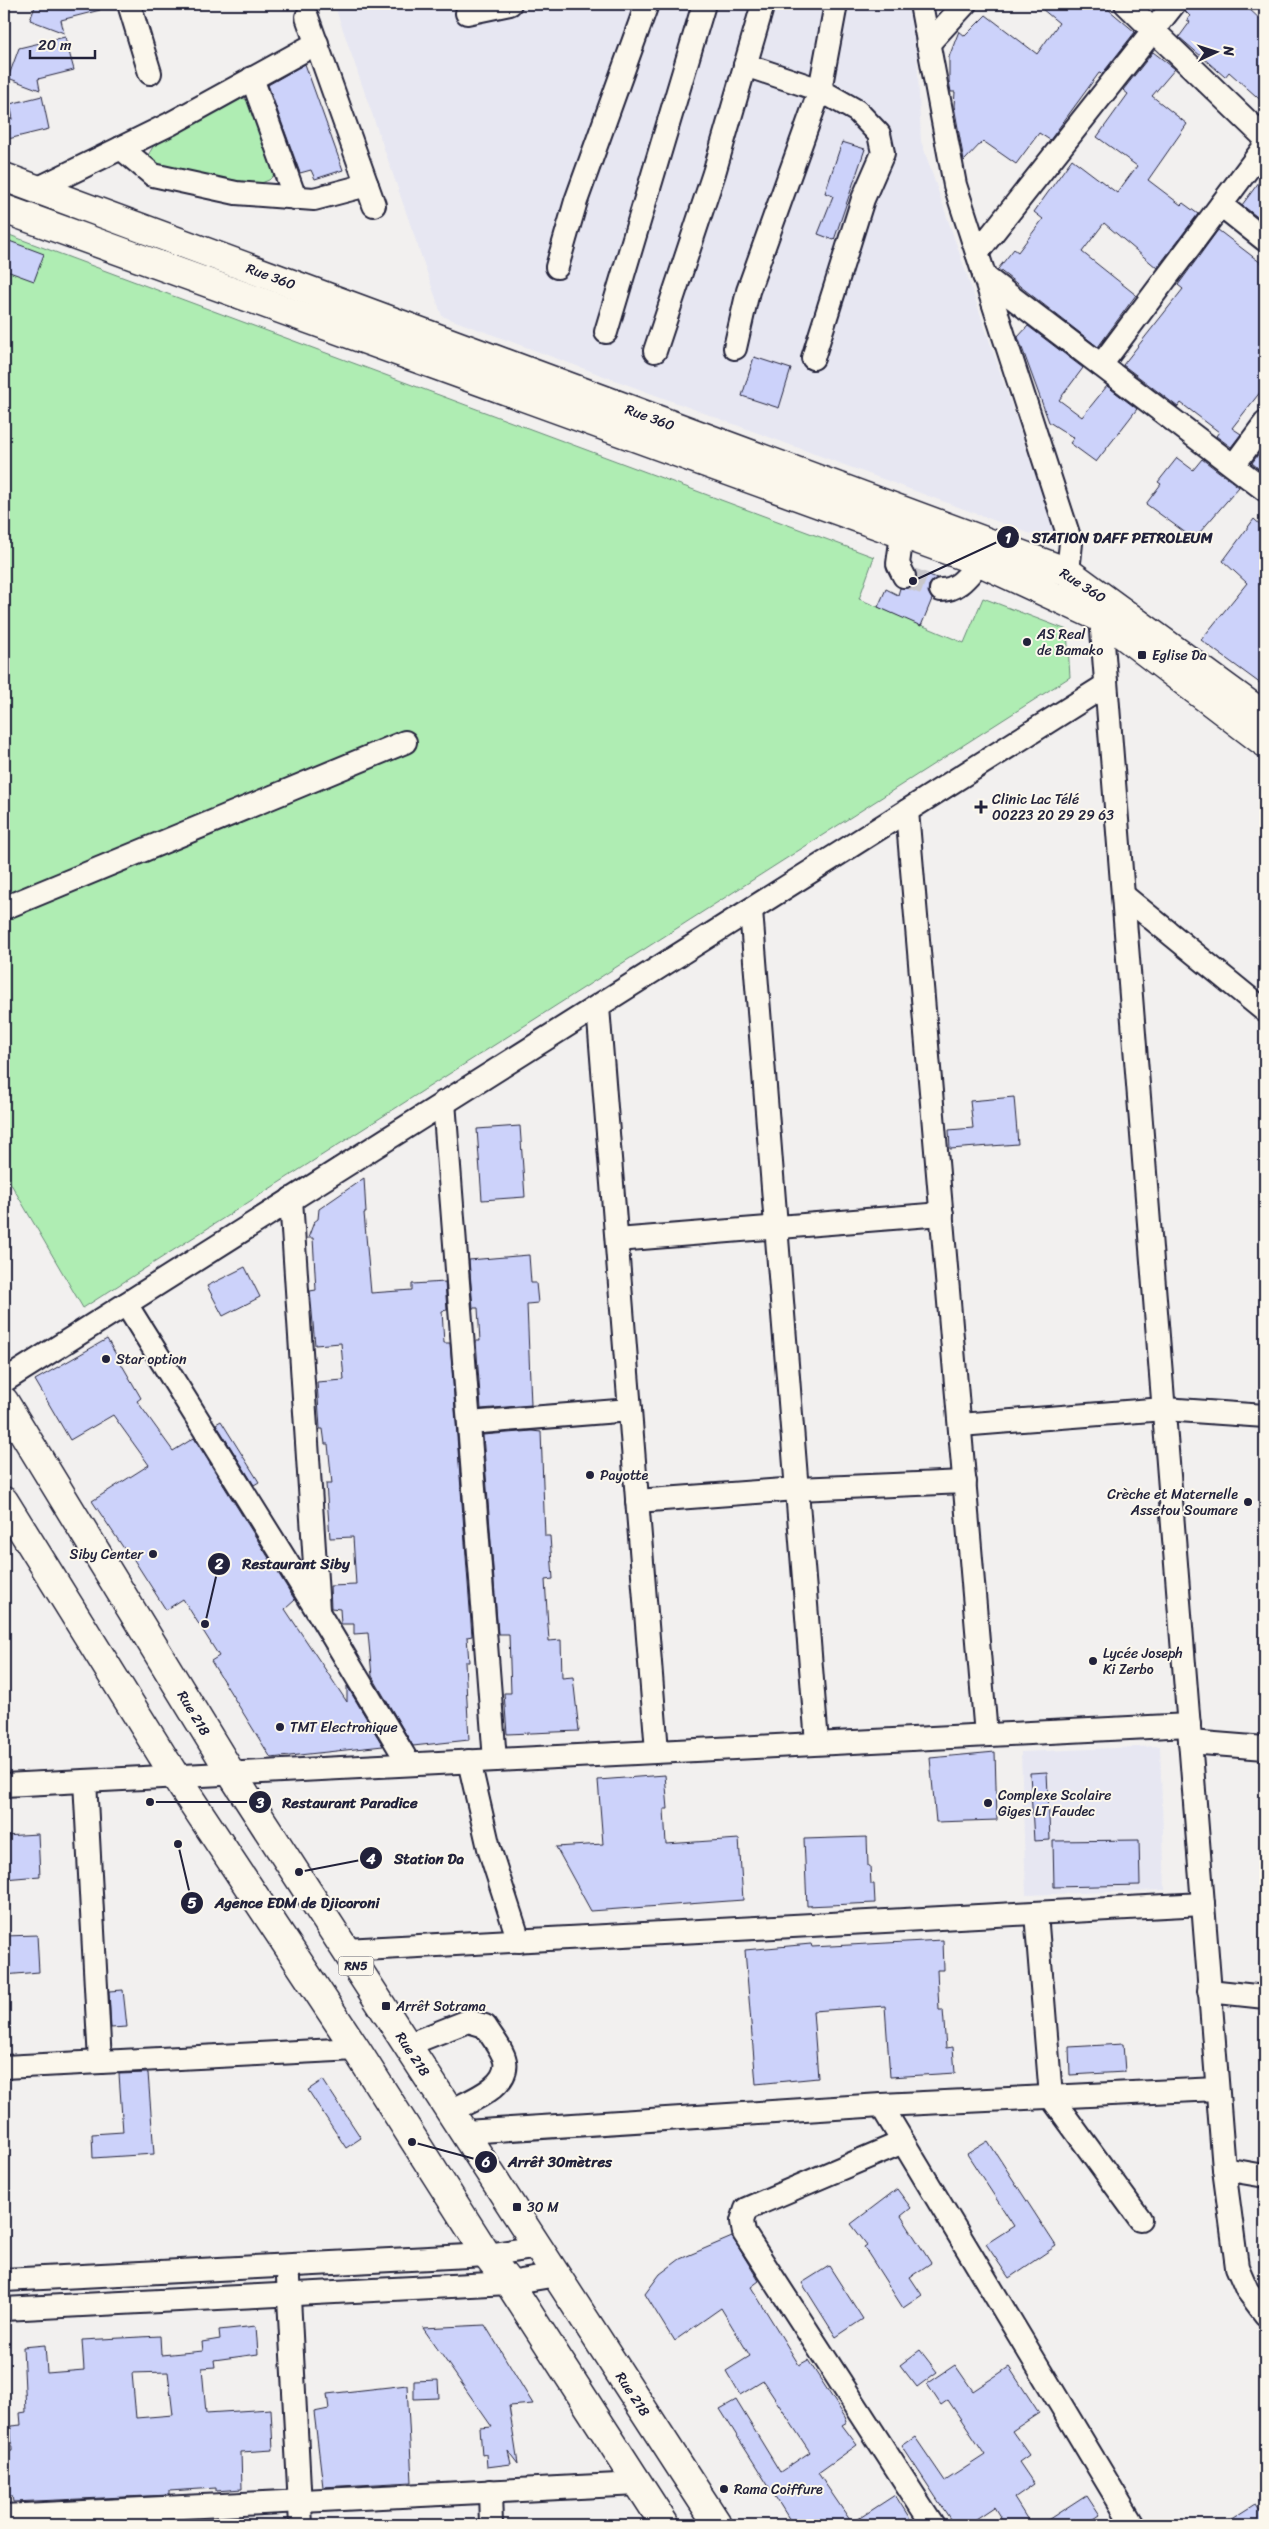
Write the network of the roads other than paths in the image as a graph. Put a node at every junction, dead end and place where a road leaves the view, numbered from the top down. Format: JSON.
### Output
{"nodes":[{"id":1,"x":129,"y":4,"type":"edge"},
{"id":2,"x":510,"y":4,"type":"edge"},
{"id":3,"x":646,"y":4,"type":"edge"},
{"id":4,"x":704,"y":4,"type":"edge"},
{"id":5,"x":762,"y":4,"type":"edge"},
{"id":6,"x":836,"y":4,"type":"edge"},
{"id":7,"x":921,"y":4,"type":"edge"},
{"id":8,"x":964,"y":4,"type":"edge"},
{"id":9,"x":1126,"y":4,"type":"edge"},
{"id":10,"x":1174,"y":4,"type":"edge"},
{"id":11,"x":467,"y":13,"type":"dead end"},
{"id":12,"x":307,"y":17,"type":"dead end"},
{"id":13,"x":1154,"y":29,"type":"junction"},
{"id":14,"x":317,"y":43,"type":"junction"},
{"id":15,"x":928,"y":44,"type":"junction"},
{"id":16,"x":745,"y":65,"type":"junction"},
{"id":17,"x":150,"y":73,"type":"dead end"},
{"id":18,"x":252,"y":78,"type":"junction"},
{"id":19,"x":820,"y":90,"type":"junction"},
{"id":20,"x":1265,"y":138,"type":"edge"},
{"id":21,"x":1265,"y":146,"type":"edge"},
{"id":22,"x":121,"y":148,"type":"junction"},
{"id":23,"x":4,"y":177,"type":"edge"},
{"id":24,"x":36,"y":189,"type":"junction"},
{"id":25,"x":295,"y":198,"type":"junction"},
{"id":26,"x":1221,"y":205,"type":"junction"},
{"id":27,"x":4,"y":209,"type":"edge"},
{"id":28,"x":1265,"y":240,"type":"edge"},
{"id":29,"x":977,"y":252,"type":"junction"},
{"id":30,"x":557,"y":267,"type":"dead end"},
{"id":31,"x":984,"y":276,"type":"junction"},
{"id":32,"x":606,"y":332,"type":"dead end"},
{"id":33,"x":735,"y":348,"type":"dead end"},
{"id":34,"x":655,"y":351,"type":"dead end"},
{"id":35,"x":813,"y":358,"type":"dead end"},
{"id":36,"x":1101,"y":365,"type":"junction"},
{"id":37,"x":1265,"y":423,"type":"edge"},
{"id":38,"x":1234,"y":465,"type":"junction"},
{"id":39,"x":1265,"y":490,"type":"edge"},
{"id":40,"x":902,"y":534,"type":"junction"},
{"id":41,"x":980,"y":562,"type":"junction"},
{"id":42,"x":1068,"y":572,"type":"junction"},
{"id":43,"x":904,"y":576,"type":"dead end"},
{"id":44,"x":941,"y":590,"type":"tunnel mouth"},
{"id":45,"x":1106,"y":610,"type":"junction"},
{"id":46,"x":1106,"y":685,"type":"junction"},
{"id":47,"x":1265,"y":716,"type":"edge"},
{"id":48,"x":405,"y":742,"type":"dead end"},
{"id":49,"x":1265,"y":742,"type":"edge"},
{"id":50,"x":907,"y":811,"type":"junction"},
{"id":51,"x":1123,"y":894,"type":"junction"},
{"id":52,"x":4,"y":908,"type":"edge"},
{"id":53,"x":751,"y":910,"type":"junction"},
{"id":54,"x":598,"y":1007,"type":"junction"},
{"id":55,"x":1265,"y":1011,"type":"edge"},
{"id":56,"x":444,"y":1102,"type":"junction"},
{"id":57,"x":291,"y":1199,"type":"junction"},
{"id":58,"x":942,"y":1214,"type":"junction"},
{"id":59,"x":776,"y":1228,"type":"junction"},
{"id":60,"x":617,"y":1240,"type":"junction"},
{"id":61,"x":126,"y":1304,"type":"junction"},
{"id":62,"x":4,"y":1380,"type":"edge"},
{"id":63,"x":4,"y":1401,"type":"edge"},
{"id":64,"x":630,"y":1410,"type":"junction"},
{"id":65,"x":1164,"y":1410,"type":"junction"},
{"id":66,"x":1265,"y":1416,"type":"edge"},
{"id":67,"x":469,"y":1423,"type":"junction"},
{"id":68,"x":960,"y":1426,"type":"junction"},
{"id":69,"x":965,"y":1482,"type":"junction"},
{"id":70,"x":797,"y":1489,"type":"junction"},
{"id":71,"x":4,"y":1501,"type":"edge"},
{"id":72,"x":637,"y":1501,"type":"junction"},
{"id":73,"x":318,"y":1612,"type":"junction"},
{"id":74,"x":1189,"y":1733,"type":"junction"},
{"id":75,"x":986,"y":1735,"type":"junction"},
{"id":76,"x":817,"y":1743,"type":"junction"},
{"id":77,"x":1265,"y":1748,"type":"edge"},
{"id":78,"x":657,"y":1751,"type":"junction"},
{"id":79,"x":496,"y":1760,"type":"junction"},
{"id":80,"x":469,"y":1761,"type":"junction"},
{"id":81,"x":409,"y":1764,"type":"junction"},
{"id":82,"x":231,"y":1773,"type":"junction"},
{"id":83,"x":175,"y":1776,"type":"junction"},
{"id":84,"x":85,"y":1781,"type":"junction"},
{"id":85,"x":4,"y":1785,"type":"edge"},
{"id":86,"x":1203,"y":1904,"type":"junction"},
{"id":87,"x":1036,"y":1913,"type":"junction"},
{"id":88,"x":519,"y":1941,"type":"junction"},
{"id":89,"x":345,"y":1950,"type":"junction"},
{"id":90,"x":1209,"y":1990,"type":"junction"},
{"id":91,"x":1265,"y":1997,"type":"edge"},
{"id":92,"x":408,"y":2045,"type":"junction"},
{"id":93,"x":356,"y":2049,"type":"junction"},
{"id":94,"x":100,"y":2062,"type":"junction"},
{"id":95,"x":4,"y":2067,"type":"edge"},
{"id":96,"x":1217,"y":2089,"type":"junction"},
{"id":97,"x":1051,"y":2097,"type":"junction"},
{"id":98,"x":881,"y":2105,"type":"junction"},
{"id":99,"x":458,"y":2122,"type":"junction"},
{"id":100,"x":903,"y":2142,"type":"junction"},
{"id":101,"x":1224,"y":2169,"type":"junction"},
{"id":102,"x":1265,"y":2176,"type":"edge"},
{"id":103,"x":1140,"y":2219,"type":"dead end"},
{"id":104,"x":538,"y":2247,"type":"junction"},
{"id":105,"x":487,"y":2255,"type":"junction"},
{"id":106,"x":288,"y":2265,"type":"junction"},
{"id":107,"x":557,"y":2276,"type":"junction"},
{"id":108,"x":4,"y":2280,"type":"edge"},
{"id":109,"x":509,"y":2283,"type":"junction"},
{"id":110,"x":289,"y":2294,"type":"junction"},
{"id":111,"x":4,"y":2309,"type":"edge"},
{"id":112,"x":1265,"y":2314,"type":"edge"},
{"id":113,"x":638,"y":2484,"type":"junction"},
{"id":114,"x":490,"y":2491,"type":"junction"},
{"id":115,"x":299,"y":2501,"type":"junction"},
{"id":116,"x":4,"y":2516,"type":"edge"},
{"id":117,"x":300,"y":2525,"type":"edge"},
{"id":118,"x":492,"y":2525,"type":"edge"},
{"id":119,"x":665,"y":2525,"type":"edge"},
{"id":120,"x":718,"y":2525,"type":"edge"},
{"id":121,"x":933,"y":2525,"type":"edge"},
{"id":122,"x":1133,"y":2525,"type":"edge"}],
"edges":[{"from":1,"to":17,"type":"street"},
{"from":2,"to":11,"type":"street"},
{"from":3,"to":30,"type":"street"},
{"from":4,"to":32,"type":"street"},
{"from":5,"to":16,"type":"street"},
{"from":6,"to":19,"type":"street"},
{"from":7,"to":15,"type":"street"},
{"from":8,"to":15,"type":"street"},
{"from":9,"to":13,"type":"street"},
{"from":10,"to":13,"type":"street"},
{"from":12,"to":14,"type":"street"},
{"from":13,"to":20,"type":"street"},
{"from":13,"to":29,"type":"street"},
{"from":14,"to":18,"type":"street"},
{"from":14,"to":25,"type":"street"},
{"from":15,"to":29,"type":"street"},
{"from":16,"to":19,"type":"street"},
{"from":16,"to":34,"type":"street"},
{"from":18,"to":22,"type":"street"},
{"from":18,"to":25,"type":"street"},
{"from":19,"to":33,"type":"street"},
{"from":19,"to":35,"type":"street"},
{"from":21,"to":26,"type":"street"},
{"from":22,"to":24,"type":"street"},
{"from":22,"to":25,"type":"street"},
{"from":23,"to":24,"type":"main road","name":"Rue 360"},
{"from":24,"to":42,"type":"main road","name":"Rue 360"},
{"from":26,"to":28,"type":"street"},
{"from":26,"to":36,"type":"street"},
{"from":27,"to":40,"type":"main road","name":"Rue 360"},
{"from":29,"to":31,"type":"street"},
{"from":31,"to":36,"type":"street"},
{"from":31,"to":42,"type":"street"},
{"from":36,"to":38,"type":"street"},
{"from":37,"to":38,"type":"street"},
{"from":38,"to":39,"type":"street"},
{"from":40,"to":41,"type":"main road","name":"Rue 360"},
{"from":40,"to":43,"type":"street"},
{"from":41,"to":44,"type":"street"},
{"from":41,"to":45,"type":"main road","name":"Rue 360"},
{"from":42,"to":45,"type":"main road","name":"Rue 360"},
{"from":45,"to":46,"type":"street"},
{"from":45,"to":47,"type":"main road","name":"Rue 360"},
{"from":45,"to":49,"type":"main road","name":"Rue 360"},
{"from":46,"to":50,"type":"street"},
{"from":46,"to":51,"type":"street"},
{"from":48,"to":52,"type":"street"},
{"from":50,"to":53,"type":"street"},
{"from":50,"to":58,"type":"street"},
{"from":51,"to":55,"type":"street"},
{"from":51,"to":65,"type":"street"},
{"from":53,"to":54,"type":"street"},
{"from":53,"to":59,"type":"street"},
{"from":54,"to":56,"type":"street"},
{"from":54,"to":60,"type":"street"},
{"from":56,"to":57,"type":"street"},
{"from":56,"to":67,"type":"street"},
{"from":57,"to":61,"type":"street"},
{"from":57,"to":73,"type":"street"},
{"from":58,"to":59,"type":"street"},
{"from":58,"to":68,"type":"street"},
{"from":59,"to":60,"type":"street"},
{"from":59,"to":70,"type":"street"},
{"from":60,"to":64,"type":"street"},
{"from":61,"to":62,"type":"street"},
{"from":61,"to":73,"type":"street"},
{"from":63,"to":82,"type":"main road","name":"Rue 218","number":"RN5"},
{"from":64,"to":67,"type":"street"},
{"from":64,"to":72,"type":"street"},
{"from":65,"to":66,"type":"street"},
{"from":65,"to":68,"type":"street"},
{"from":65,"to":74,"type":"street"},
{"from":67,"to":79,"type":"street"},
{"from":68,"to":69,"type":"street"},
{"from":69,"to":70,"type":"street"},
{"from":69,"to":75,"type":"street"},
{"from":70,"to":72,"type":"street"},
{"from":70,"to":76,"type":"street"},
{"from":71,"to":83,"type":"main road"},
{"from":72,"to":78,"type":"street"},
{"from":73,"to":81,"type":"street"},
{"from":74,"to":75,"type":"street"},
{"from":74,"to":77,"type":"street"},
{"from":74,"to":86,"type":"street"},
{"from":75,"to":76,"type":"street"},
{"from":76,"to":78,"type":"street"},
{"from":78,"to":79,"type":"street"},
{"from":79,"to":80,"type":"street"},
{"from":80,"to":81,"type":"street"},
{"from":80,"to":88,"type":"street"},
{"from":81,"to":82,"type":"street"},
{"from":82,"to":83,"type":"street"},
{"from":82,"to":89,"type":"main road","name":"Rue 218","number":"RN5"},
{"from":83,"to":84,"type":"street"},
{"from":83,"to":93,"type":"main road"},
{"from":84,"to":85,"type":"street"},
{"from":84,"to":94,"type":"street"},
{"from":86,"to":87,"type":"street"},
{"from":86,"to":90,"type":"street"},
{"from":87,"to":88,"type":"street"},
{"from":87,"to":97,"type":"street"},
{"from":88,"to":89,"type":"street"},
{"from":89,"to":92,"type":"main road","name":"Rue 218","number":"RN5"},
{"from":90,"to":91,"type":"street"},
{"from":90,"to":96,"type":"street"},
{"from":92,"to":99,"type":"main road","name":"Rue 218","number":"RN5"},
{"from":92,"to":99,"type":"street"},
{"from":93,"to":94,"type":"street"},
{"from":93,"to":105,"type":"main road"},
{"from":94,"to":95,"type":"street"},
{"from":96,"to":97,"type":"street"},
{"from":96,"to":101,"type":"street"},
{"from":97,"to":98,"type":"street"},
{"from":97,"to":103,"type":"street"},
{"from":98,"to":99,"type":"street"},
{"from":98,"to":100,"type":"street"},
{"from":99,"to":104,"type":"main road","name":"Rue 218","number":"RN5"},
{"from":100,"to":121,"type":"street"},
{"from":100,"to":122,"type":"street"},
{"from":101,"to":102,"type":"street"},
{"from":101,"to":112,"type":"street"},
{"from":104,"to":105,"type":"street"},
{"from":104,"to":107,"type":"main road","name":"Rue 218","number":"RN5"},
{"from":105,"to":106,"type":"street"},
{"from":105,"to":109,"type":"main road"},
{"from":106,"to":108,"type":"street"},
{"from":106,"to":110,"type":"street"},
{"from":107,"to":109,"type":"street"},
{"from":107,"to":120,"type":"main road","name":"Rue 218","number":"RN5"},
{"from":109,"to":110,"type":"street"},
{"from":109,"to":113,"type":"main road"},
{"from":110,"to":111,"type":"street"},
{"from":110,"to":115,"type":"street"},
{"from":113,"to":114,"type":"street"},
{"from":113,"to":119,"type":"main road"},
{"from":114,"to":115,"type":"street"},
{"from":114,"to":118,"type":"street"},
{"from":115,"to":116,"type":"street"},
{"from":115,"to":117,"type":"street"}]}
